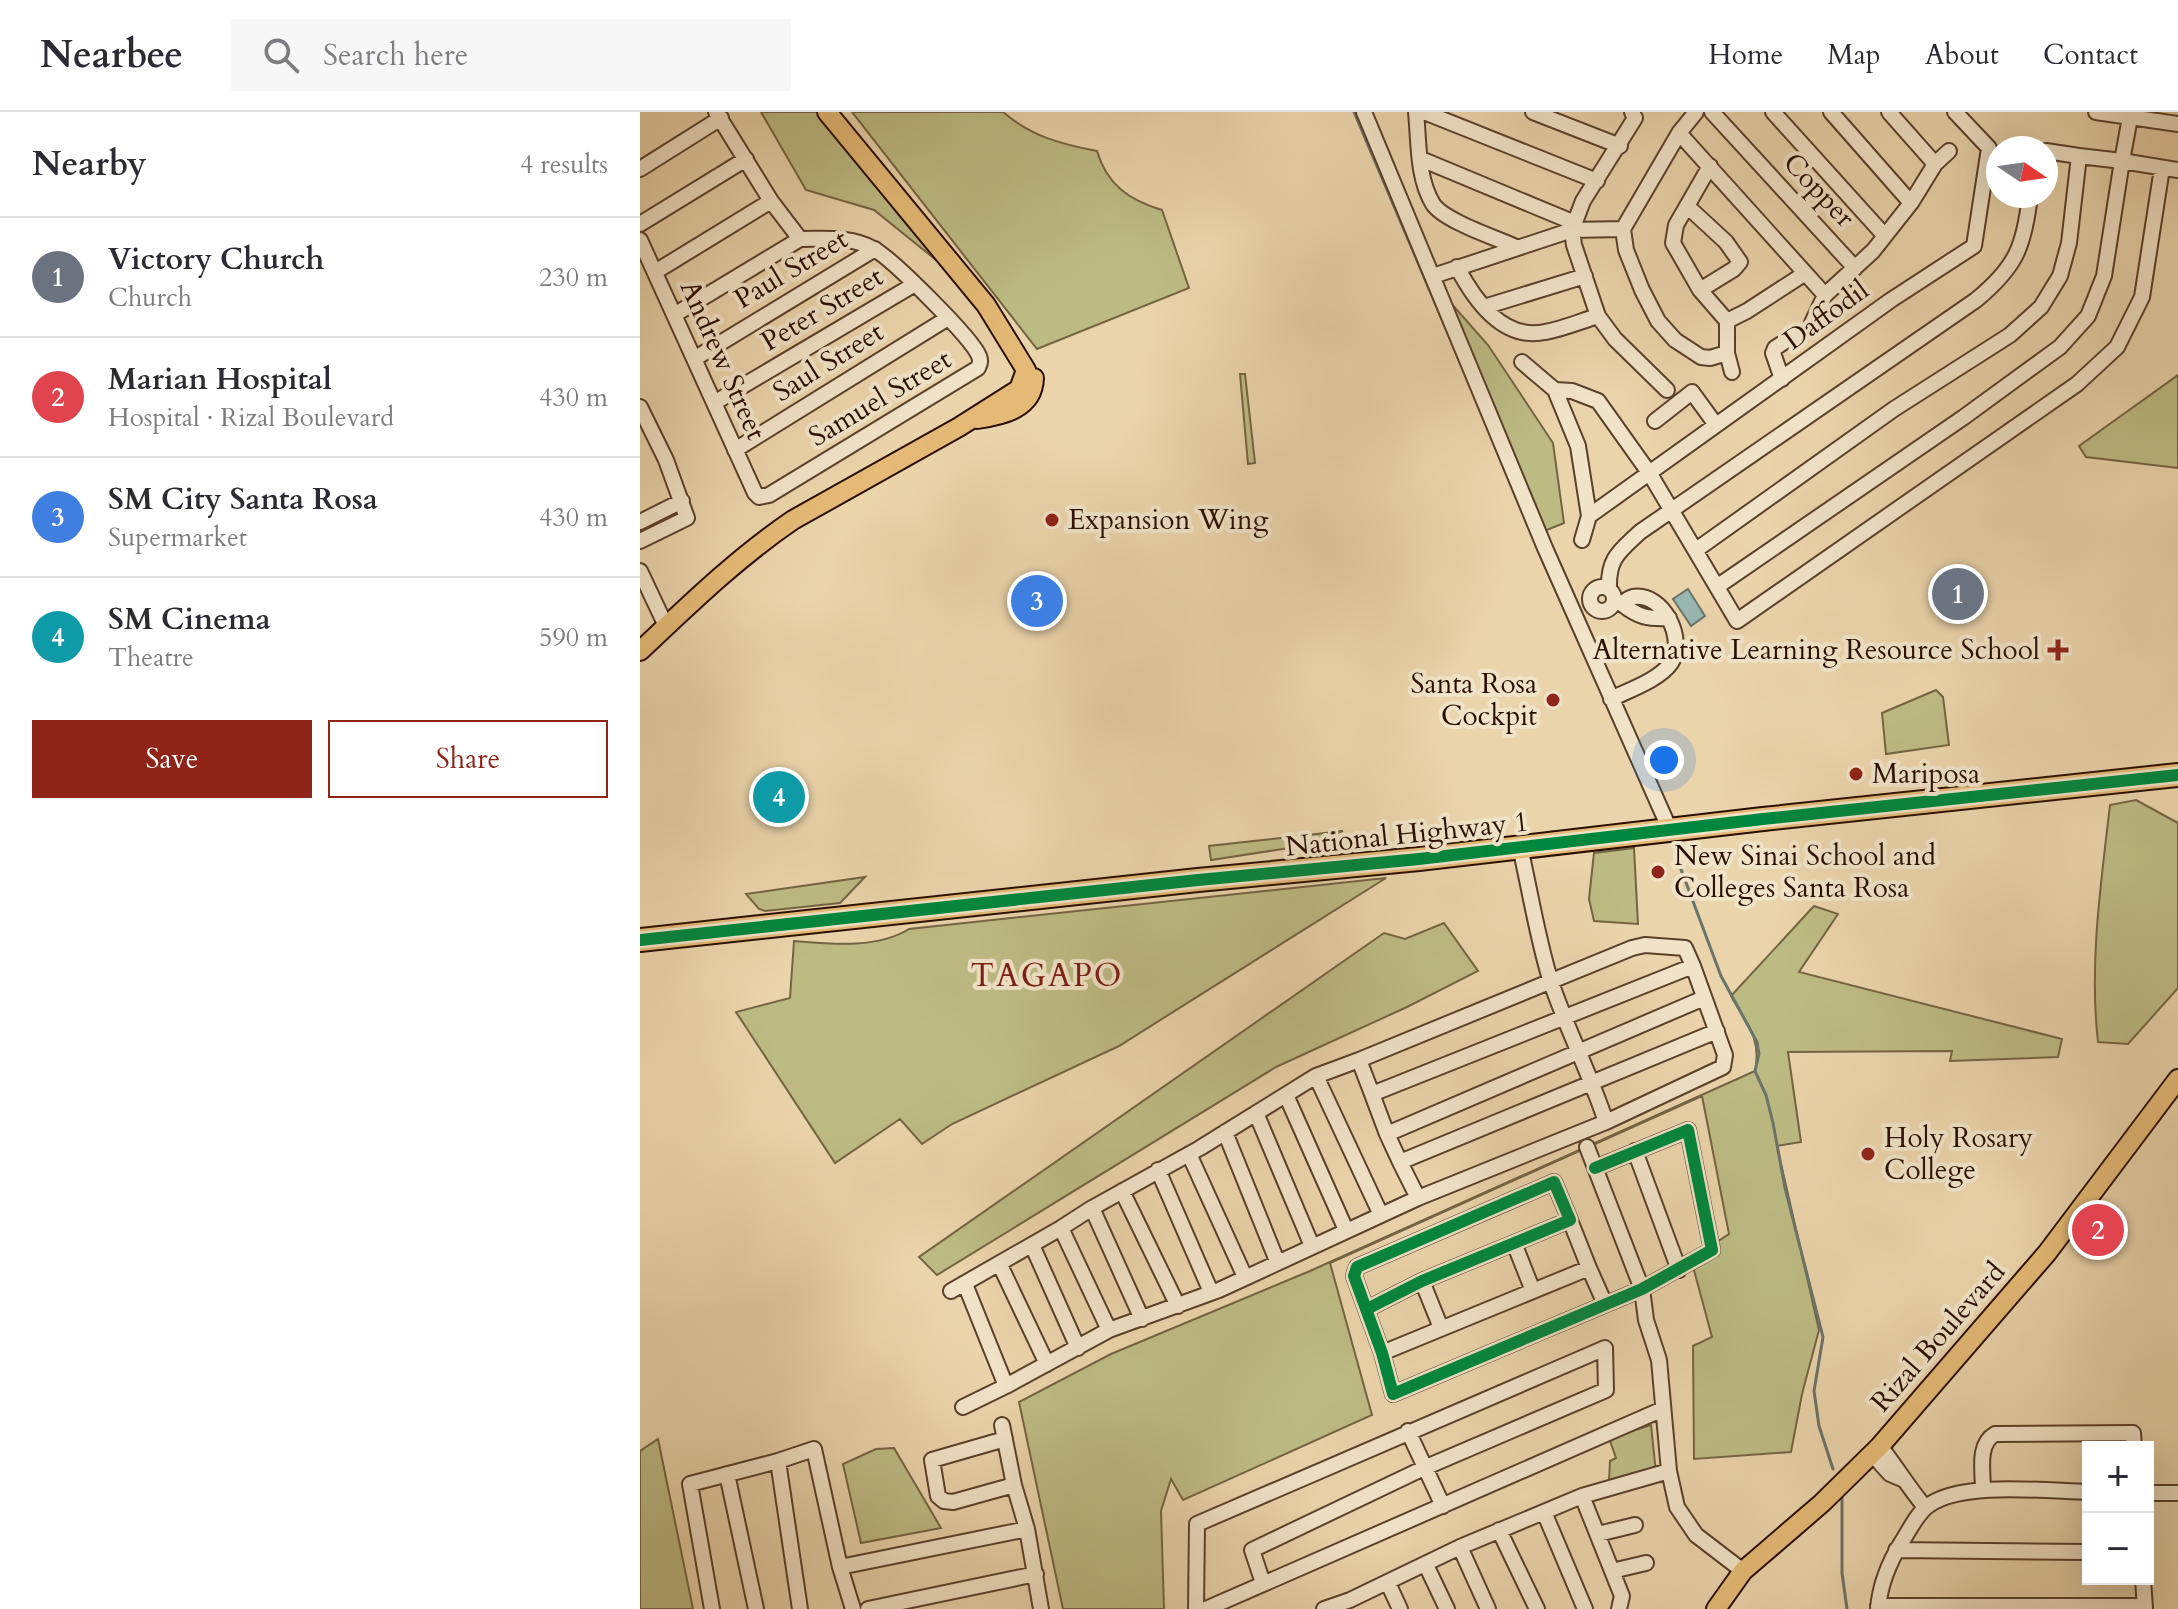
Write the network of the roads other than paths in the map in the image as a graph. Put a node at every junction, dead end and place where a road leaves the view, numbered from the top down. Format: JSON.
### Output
{"nodes":[{"id":1,"x":827,"y":112,"type":"edge"},
{"id":2,"x":836,"y":112,"type":"edge"},
{"id":3,"x":1364,"y":112,"type":"edge"},
{"id":4,"x":1416,"y":112,"type":"edge"},
{"id":5,"x":1424,"y":112,"type":"edge"},
{"id":6,"x":1533,"y":112,"type":"edge"},
{"id":7,"x":1632,"y":112,"type":"edge"},
{"id":8,"x":1696,"y":112,"type":"edge"},
{"id":9,"x":1712,"y":112,"type":"edge"},
{"id":10,"x":1773,"y":112,"type":"edge"},
{"id":11,"x":1831,"y":112,"type":"edge"},
{"id":12,"x":1889,"y":112,"type":"edge"},
{"id":13,"x":1955,"y":112,"type":"edge"},
{"id":14,"x":2096,"y":112,"type":"edge"},
{"id":15,"x":718,"y":115,"type":"edge"},
{"id":16,"x":2130,"y":115,"type":"edge"},
{"id":17,"x":2171,"y":119,"type":"edge"},
{"id":18,"x":1679,"y":133,"type":"junction"},
{"id":19,"x":1986,"y":141,"type":"edge"},
{"id":20,"x":1620,"y":146,"type":"junction"},
{"id":21,"x":1949,"y":151,"type":"dead end"},
{"id":22,"x":2058,"y":153,"type":"edge"},
{"id":23,"x":2079,"y":156,"type":"junction"},
{"id":24,"x":746,"y":159,"type":"junction"},
{"id":25,"x":1421,"y":159,"type":"junction"},
{"id":26,"x":2122,"y":161,"type":"junction"},
{"id":27,"x":1935,"y":164,"type":"junction"},
{"id":28,"x":1710,"y":166,"type":"junction"},
{"id":29,"x":2162,"y":168,"type":"junction"},
{"id":30,"x":640,"y":169,"type":"edge"},
{"id":31,"x":2178,"y":170,"type":"edge"},
{"id":32,"x":1597,"y":181,"type":"junction"},
{"id":33,"x":1986,"y":187,"type":"edge"},
{"id":34,"x":771,"y":201,"type":"junction"},
{"id":35,"x":1911,"y":203,"type":"junction"},
{"id":36,"x":1687,"y":206,"type":"junction"},
{"id":37,"x":2028,"y":208,"type":"edge"},
{"id":38,"x":914,"y":212,"type":"junction"},
{"id":39,"x":640,"y":224,"type":"edge"},
{"id":40,"x":1573,"y":226,"type":"junction"},
{"id":41,"x":1623,"y":229,"type":"junction"},
{"id":42,"x":1885,"y":236,"type":"junction"},
{"id":43,"x":800,"y":239,"type":"junction"},
{"id":44,"x":640,"y":240,"type":"edge"},
{"id":45,"x":1516,"y":247,"type":"junction"},
{"id":46,"x":875,"y":249,"type":"junction"},
{"id":47,"x":1457,"y":267,"type":"junction"},
{"id":48,"x":1855,"y":268,"type":"junction"},
{"id":49,"x":655,"y":272,"type":"junction"},
{"id":50,"x":1804,"y":274,"type":"junction"},
{"id":51,"x":1433,"y":276,"type":"junction"},
{"id":52,"x":1585,"y":276,"type":"junction"},
{"id":53,"x":915,"y":284,"type":"junction"},
{"id":54,"x":1700,"y":290,"type":"junction"},
{"id":55,"x":1825,"y":295,"type":"junction"},
{"id":56,"x":1484,"y":307,"type":"junction"},
{"id":57,"x":674,"y":315,"type":"junction"},
{"id":58,"x":1598,"y":316,"type":"junction"},
{"id":59,"x":948,"y":318,"type":"junction"},
{"id":60,"x":1727,"y":321,"type":"junction"},
{"id":61,"x":1812,"y":323,"type":"dead end"},
{"id":62,"x":1798,"y":333,"type":"dead end"},
{"id":63,"x":1727,"y":353,"type":"junction"},
{"id":64,"x":694,"y":359,"type":"junction"},
{"id":65,"x":1522,"y":362,"type":"dead end"},
{"id":66,"x":1732,"y":372,"type":"dead end"},
{"id":67,"x":1782,"y":379,"type":"junction"},
{"id":68,"x":1555,"y":390,"type":"junction"},
{"id":69,"x":1667,"y":390,"type":"dead end"},
{"id":70,"x":714,"y":403,"type":"junction"},
{"id":71,"x":640,"y":407,"type":"edge"},
{"id":72,"x":1655,"y":421,"type":"dead end"},
{"id":73,"x":1716,"y":425,"type":"junction"},
{"id":74,"x":735,"y":450,"type":"junction"},
{"id":75,"x":1650,"y":474,"type":"junction"},
{"id":76,"x":763,"y":498,"type":"joint"},
{"id":77,"x":682,"y":501,"type":"junction"},
{"id":78,"x":1672,"y":511,"type":"junction"},
{"id":79,"x":1589,"y":516,"type":"junction"},
{"id":80,"x":640,"y":522,"type":"edge"},
{"id":81,"x":1582,"y":540,"type":"dead end"},
{"id":82,"x":640,"y":541,"type":"edge"},
{"id":83,"x":1696,"y":550,"type":"junction"},
{"id":84,"x":640,"y":571,"type":"edge"},
{"id":85,"x":1718,"y":586,"type":"junction"},
{"id":86,"x":666,"y":626,"type":"junction"},
{"id":87,"x":640,"y":651,"type":"edge"},
{"id":88,"x":1611,"y":699,"type":"junction"},
{"id":89,"x":2178,"y":775,"type":"edge"},
{"id":90,"x":1670,"y":830,"type":"junction"},
{"id":91,"x":1517,"y":848,"type":"junction"},
{"id":92,"x":640,"y":940,"type":"edge"},
{"id":93,"x":1693,"y":966,"type":"junction"},
{"id":94,"x":1552,"y":983,"type":"junction"},
{"id":95,"x":1704,"y":998,"type":"junction"},
{"id":96,"x":1566,"y":1017,"type":"junction"},
{"id":97,"x":1717,"y":1031,"type":"junction"},
{"id":98,"x":1579,"y":1050,"type":"junction"},
{"id":99,"x":1359,"y":1060,"type":"junction"},
{"id":100,"x":1316,"y":1076,"type":"junction"},
{"id":101,"x":2178,"y":1079,"type":"edge"},
{"id":102,"x":1593,"y":1081,"type":"junction"},
{"id":103,"x":1372,"y":1094,"type":"junction"},
{"id":104,"x":1286,"y":1095,"type":"junction"},
{"id":105,"x":1256,"y":1113,"type":"junction"},
{"id":106,"x":1606,"y":1122,"type":"junction"},
{"id":107,"x":1225,"y":1132,"type":"junction"},
{"id":108,"x":1387,"y":1134,"type":"junction"},
{"id":109,"x":1585,"y":1139,"type":"junction"},
{"id":110,"x":1635,"y":1151,"type":"junction"},
{"id":111,"x":1189,"y":1154,"type":"junction"},
{"id":112,"x":1400,"y":1162,"type":"junction"},
{"id":113,"x":1595,"y":1168,"type":"junction"},
{"id":114,"x":1158,"y":1170,"type":"junction"},
{"id":115,"x":1122,"y":1191,"type":"junction"},
{"id":116,"x":1418,"y":1198,"type":"junction"},
{"id":117,"x":1092,"y":1208,"type":"junction"},
{"id":118,"x":1381,"y":1215,"type":"junction"},
{"id":119,"x":1570,"y":1220,"type":"junction"},
{"id":120,"x":1061,"y":1228,"type":"junction"},
{"id":121,"x":1346,"y":1230,"type":"junction"},
{"id":122,"x":1514,"y":1243,"type":"junction"},
{"id":123,"x":1032,"y":1245,"type":"junction"},
{"id":124,"x":1312,"y":1246,"type":"junction"},
{"id":125,"x":1277,"y":1261,"type":"junction"},
{"id":126,"x":1000,"y":1265,"type":"junction"},
{"id":127,"x":1589,"y":1268,"type":"junction"},
{"id":128,"x":1679,"y":1270,"type":"junction"},
{"id":129,"x":1245,"y":1277,"type":"junction"},
{"id":130,"x":1422,"y":1281,"type":"junction"},
{"id":131,"x":965,"y":1284,"type":"junction"},
{"id":132,"x":1642,"y":1289,"type":"junction"},
{"id":133,"x":951,"y":1291,"type":"dead end"},
{"id":134,"x":1533,"y":1291,"type":"junction"},
{"id":135,"x":1211,"y":1292,"type":"junction"},
{"id":136,"x":1605,"y":1304,"type":"junction"},
{"id":137,"x":1178,"y":1306,"type":"junction"},
{"id":138,"x":1367,"y":1309,"type":"junction"},
{"id":139,"x":1142,"y":1319,"type":"junction"},
{"id":140,"x":1441,"y":1328,"type":"junction"},
{"id":141,"x":1109,"y":1330,"type":"junction"},
{"id":142,"x":1078,"y":1348,"type":"junction"},
{"id":143,"x":1382,"y":1353,"type":"junction"},
{"id":144,"x":1047,"y":1364,"type":"junction"},
{"id":145,"x":1006,"y":1386,"type":"junction"},
{"id":146,"x":963,"y":1407,"type":"dead end"},
{"id":147,"x":1663,"y":1409,"type":"junction"},
{"id":148,"x":1408,"y":1431,"type":"junction"},
{"id":149,"x":2134,"y":1441,"type":"edge"},
{"id":150,"x":1876,"y":1450,"type":"junction"},
{"id":151,"x":778,"y":1461,"type":"junction"},
{"id":152,"x":1424,"y":1468,"type":"junction"},
{"id":153,"x":1669,"y":1471,"type":"junction"},
{"id":154,"x":727,"y":1474,"type":"junction"},
{"id":155,"x":1014,"y":1485,"type":"junction"},
{"id":156,"x":1983,"y":1490,"type":"junction"},
{"id":157,"x":2082,"y":1492,"type":"edge"},
{"id":158,"x":2154,"y":1493,"type":"edge"},
{"id":159,"x":2178,"y":1493,"type":"edge"},
{"id":160,"x":1582,"y":1496,"type":"junction"},
{"id":161,"x":1443,"y":1506,"type":"junction"},
{"id":162,"x":1925,"y":1507,"type":"junction"},
{"id":163,"x":1544,"y":1512,"type":"junction"},
{"id":164,"x":1635,"y":1525,"type":"dead end"},
{"id":165,"x":1027,"y":1529,"type":"junction"},
{"id":166,"x":1499,"y":1530,"type":"junction"},
{"id":167,"x":1598,"y":1534,"type":"junction"},
{"id":168,"x":1460,"y":1547,"type":"junction"},
{"id":169,"x":1896,"y":1550,"type":"junction"},
{"id":170,"x":2082,"y":1552,"type":"edge"},
{"id":171,"x":1646,"y":1563,"type":"dead end"},
{"id":172,"x":1426,"y":1565,"type":"junction"},
{"id":173,"x":840,"y":1567,"type":"junction"},
{"id":174,"x":1612,"y":1571,"type":"junction"},
{"id":175,"x":1743,"y":1571,"type":"junction"},
{"id":176,"x":1036,"y":1574,"type":"junction"},
{"id":177,"x":1263,"y":1583,"type":"junction"},
{"id":178,"x":1388,"y":1583,"type":"junction"},
{"id":179,"x":2143,"y":1585,"type":"edge"},
{"id":180,"x":943,"y":1593,"type":"junction"},
{"id":181,"x":1351,"y":1605,"type":"edge"},
{"id":182,"x":1878,"y":1608,"type":"edge"},
{"id":183,"x":2145,"y":1608,"type":"edge"},
{"id":184,"x":712,"y":1609,"type":"edge"},
{"id":185,"x":756,"y":1609,"type":"edge"},
{"id":186,"x":800,"y":1609,"type":"edge"},
{"id":187,"x":853,"y":1609,"type":"edge"},
{"id":188,"x":868,"y":1609,"type":"edge"},
{"id":189,"x":947,"y":1609,"type":"edge"},
{"id":190,"x":1041,"y":1609,"type":"edge"},
{"id":191,"x":1196,"y":1609,"type":"edge"},
{"id":192,"x":1206,"y":1609,"type":"edge"},
{"id":193,"x":1324,"y":1609,"type":"edge"},
{"id":194,"x":1400,"y":1609,"type":"edge"},
{"id":195,"x":1447,"y":1609,"type":"edge"},
{"id":196,"x":1488,"y":1609,"type":"edge"},
{"id":197,"x":1537,"y":1609,"type":"edge"},
{"id":198,"x":1585,"y":1609,"type":"edge"},
{"id":199,"x":1619,"y":1609,"type":"edge"},
{"id":200,"x":1716,"y":1609,"type":"edge"}],
"edges":[{"from":1,"to":38,"type":"main road"},
{"from":2,"to":38,"type":"main road"},
{"from":3,"to":51,"type":"street"},
{"from":4,"to":25,"type":"street"},
{"from":5,"to":32,"type":"street"},
{"from":6,"to":20,"type":"street"},
{"from":7,"to":20,"type":"street"},
{"from":8,"to":18,"type":"street"},
{"from":9,"to":48,"type":"street","name":"Copper"},
{"from":10,"to":42,"type":"street"},
{"from":11,"to":35,"type":"street"},
{"from":12,"to":27,"type":"street"},
{"from":13,"to":19,"type":"street","name":"Daffodil"},
{"from":14,"to":16,"type":"street"},
{"from":15,"to":24,"type":"street"},
{"from":15,"to":30,"type":"street"},
{"from":16,"to":17,"type":"street"},
{"from":16,"to":26,"type":"street"},
{"from":18,"to":28,"type":"street"},
{"from":18,"to":41,"type":"street"},
{"from":20,"to":32,"type":"street"},
{"from":21,"to":27,"type":"street"},
{"from":22,"to":23,"type":"street"},
{"from":23,"to":26,"type":"street"},
{"from":23,"to":83,"type":"street"},
{"from":24,"to":34,"type":"street"},
{"from":24,"to":39,"type":"street"},
{"from":25,"to":40,"type":"street"},
{"from":25,"to":45,"type":"street"},
{"from":26,"to":29,"type":"street"},
{"from":26,"to":85,"type":"street"},
{"from":27,"to":35,"type":"street"},
{"from":28,"to":36,"type":"street"},
{"from":28,"to":50,"type":"street"},
{"from":29,"to":31,"type":"street"},
{"from":29,"to":85,"type":"street"},
{"from":32,"to":40,"type":"street"},
{"from":33,"to":67,"type":"street","name":"Daffodil"},
{"from":34,"to":43,"type":"street"},
{"from":34,"to":49,"type":"street"},
{"from":35,"to":42,"type":"street"},
{"from":36,"to":54,"type":"street"},
{"from":36,"to":54,"type":"street"},
{"from":37,"to":78,"type":"street"},
{"from":38,"to":86,"type":"main road"},
{"from":40,"to":41,"type":"street"},
{"from":40,"to":45,"type":"street"},
{"from":40,"to":52,"type":"street"},
{"from":41,"to":63,"type":"street"},
{"from":42,"to":48,"type":"street"},
{"from":43,"to":46,"type":"street"},
{"from":43,"to":57,"type":"street"},
{"from":44,"to":49,"type":"street","name":"Andrew Street"},
{"from":45,"to":47,"type":"street"},
{"from":46,"to":53,"type":"street"},
{"from":46,"to":64,"type":"street","name":"Paul Street"},
{"from":47,"to":51,"type":"street"},
{"from":47,"to":56,"type":"street"},
{"from":48,"to":55,"type":"street"},
{"from":49,"to":57,"type":"street","name":"Andrew Street"},
{"from":50,"to":55,"type":"street"},
{"from":50,"to":60,"type":"street"},
{"from":51,"to":88,"type":"street"},
{"from":52,"to":56,"type":"street"},
{"from":52,"to":58,"type":"street"},
{"from":53,"to":59,"type":"street"},
{"from":53,"to":70,"type":"street","name":"Peter Street"},
{"from":54,"to":60,"type":"street"},
{"from":55,"to":61,"type":"street"},
{"from":56,"to":58,"type":"street"},
{"from":57,"to":64,"type":"street","name":"Andrew Street"},
{"from":58,"to":69,"type":"street"},
{"from":59,"to":74,"type":"street","name":"Saul Street"},
{"from":59,"to":76,"type":"street","name":"Samuel Street"},
{"from":60,"to":63,"type":"street"},
{"from":62,"to":67,"type":"street"},
{"from":63,"to":66,"type":"street"},
{"from":64,"to":70,"type":"street","name":"Andrew Street"},
{"from":65,"to":68,"type":"street"},
{"from":67,"to":73,"type":"street","name":"Daffodil"},
{"from":68,"to":75,"type":"street"},
{"from":68,"to":79,"type":"street"},
{"from":70,"to":74,"type":"street","name":"Andrew Street"},
{"from":71,"to":77,"type":"street"},
{"from":72,"to":73,"type":"street"},
{"from":73,"to":75,"type":"street","name":"Daffodil"},
{"from":74,"to":76,"type":"street","name":"Andrew Street"},
{"from":75,"to":78,"type":"street"},
{"from":75,"to":79,"type":"street","name":"Daffodil"},
{"from":77,"to":80,"type":"street"},
{"from":77,"to":82,"type":"street"},
{"from":78,"to":83,"type":"street"},
{"from":78,"to":88,"type":"street"},
{"from":79,"to":81,"type":"street"},
{"from":83,"to":85,"type":"street"},
{"from":84,"to":86,"type":"street"},
{"from":86,"to":87,"type":"main road"},
{"from":88,"to":90,"type":"street"},
{"from":89,"to":90,"type":"highway","name":"National Highway 1"},
{"from":90,"to":91,"type":"highway","name":"National Highway 1"},
{"from":91,"to":92,"type":"highway","name":"National Highway 1"},
{"from":91,"to":94,"type":"street"},
{"from":93,"to":94,"type":"street"},
{"from":93,"to":95,"type":"street"},
{"from":93,"to":96,"type":"street"},
{"from":94,"to":96,"type":"street"},
{"from":94,"to":99,"type":"street"},
{"from":95,"to":97,"type":"street"},
{"from":95,"to":98,"type":"street"},
{"from":96,"to":98,"type":"street"},
{"from":96,"to":103,"type":"street"},
{"from":97,"to":102,"type":"street"},
{"from":97,"to":106,"type":"street"},
{"from":98,"to":102,"type":"street"},
{"from":98,"to":108,"type":"street"},
{"from":99,"to":100,"type":"street"},
{"from":99,"to":103,"type":"street"},
{"from":100,"to":104,"type":"street"},
{"from":100,"to":118,"type":"street"},
{"from":101,"to":150,"type":"main road","name":"Rizal Boulevard"},
{"from":102,"to":106,"type":"street"},
{"from":102,"to":112,"type":"street"},
{"from":103,"to":108,"type":"street"},
{"from":104,"to":105,"type":"street"},
{"from":104,"to":121,"type":"street"},
{"from":105,"to":107,"type":"street"},
{"from":105,"to":124,"type":"street"},
{"from":106,"to":109,"type":"street"},
{"from":107,"to":111,"type":"street"},
{"from":107,"to":125,"type":"street"},
{"from":108,"to":112,"type":"street"},
{"from":109,"to":113,"type":"street"},
{"from":109,"to":116,"type":"street"},
{"from":110,"to":113,"type":"street"},
{"from":110,"to":128,"type":"street"},
{"from":110,"to":128,"type":"street"},
{"from":111,"to":114,"type":"street"},
{"from":111,"to":129,"type":"street"},
{"from":112,"to":116,"type":"street"},
{"from":113,"to":132,"type":"street"},
{"from":114,"to":115,"type":"street"},
{"from":114,"to":135,"type":"street"},
{"from":115,"to":117,"type":"street"},
{"from":115,"to":137,"type":"street"},
{"from":116,"to":118,"type":"street"},
{"from":117,"to":120,"type":"street"},
{"from":117,"to":139,"type":"street"},
{"from":118,"to":121,"type":"street"},
{"from":119,"to":122,"type":"street"},
{"from":119,"to":127,"type":"street"},
{"from":119,"to":138,"type":"street"},
{"from":120,"to":123,"type":"street"},
{"from":120,"to":141,"type":"street"},
{"from":121,"to":124,"type":"street"},
{"from":122,"to":130,"type":"street"},
{"from":122,"to":134,"type":"street"},
{"from":123,"to":126,"type":"street"},
{"from":123,"to":142,"type":"street"},
{"from":124,"to":125,"type":"street"},
{"from":125,"to":129,"type":"street"},
{"from":126,"to":131,"type":"street"},
{"from":126,"to":144,"type":"street"},
{"from":127,"to":134,"type":"street"},
{"from":127,"to":136,"type":"street"},
{"from":128,"to":132,"type":"street"},
{"from":129,"to":135,"type":"street"},
{"from":130,"to":138,"type":"street"},
{"from":130,"to":140,"type":"street"},
{"from":131,"to":133,"type":"street"},
{"from":131,"to":145,"type":"street"},
{"from":132,"to":136,"type":"street"},
{"from":132,"to":147,"type":"street"},
{"from":134,"to":140,"type":"street"},
{"from":135,"to":137,"type":"street"},
{"from":136,"to":143,"type":"street"},
{"from":137,"to":139,"type":"street"},
{"from":138,"to":143,"type":"street"},
{"from":139,"to":141,"type":"street"},
{"from":140,"to":143,"type":"street"},
{"from":141,"to":142,"type":"street"},
{"from":142,"to":144,"type":"street"},
{"from":144,"to":145,"type":"street"},
{"from":145,"to":146,"type":"street"},
{"from":147,"to":153,"type":"street"},
{"from":147,"to":161,"type":"street"},
{"from":148,"to":152,"type":"street"},
{"from":148,"to":152,"type":"street"},
{"from":148,"to":191,"type":"street"},
{"from":149,"to":156,"type":"street"},
{"from":150,"to":162,"type":"street"},
{"from":150,"to":175,"type":"main road","name":"Rizal Boulevard"},
{"from":151,"to":154,"type":"street"},
{"from":151,"to":173,"type":"street"},
{"from":151,"to":186,"type":"street"},
{"from":152,"to":161,"type":"street"},
{"from":152,"to":177,"type":"street"},
{"from":153,"to":160,"type":"street"},
{"from":153,"to":175,"type":"street"},
{"from":154,"to":184,"type":"street"},
{"from":154,"to":185,"type":"street"},
{"from":155,"to":155,"type":"street"},
{"from":155,"to":165,"type":"street"},
{"from":156,"to":157,"type":"street"},
{"from":156,"to":162,"type":"street"},
{"from":158,"to":159,"type":"street"},
{"from":160,"to":163,"type":"street"},
{"from":160,"to":167,"type":"street"},
{"from":161,"to":177,"type":"street"},
{"from":162,"to":169,"type":"street"},
{"from":163,"to":166,"type":"street"},
{"from":163,"to":198,"type":"street"},
{"from":164,"to":167,"type":"street"},
{"from":165,"to":173,"type":"street"},
{"from":165,"to":176,"type":"street"},
{"from":166,"to":168,"type":"street"},
{"from":166,"to":197,"type":"street"},
{"from":167,"to":174,"type":"street"},
{"from":168,"to":172,"type":"street"},
{"from":168,"to":196,"type":"street"},
{"from":169,"to":170,"type":"street"},
{"from":169,"to":182,"type":"street"},
{"from":171,"to":174,"type":"street"},
{"from":172,"to":178,"type":"street"},
{"from":172,"to":195,"type":"street"},
{"from":173,"to":187,"type":"street"},
{"from":174,"to":199,"type":"street"},
{"from":175,"to":200,"type":"main road","name":"Rizal Boulevard"},
{"from":176,"to":180,"type":"street"},
{"from":176,"to":190,"type":"street"},
{"from":177,"to":192,"type":"street"},
{"from":178,"to":181,"type":"street"},
{"from":178,"to":194,"type":"street"},
{"from":179,"to":183,"type":"street"},
{"from":180,"to":188,"type":"street"},
{"from":180,"to":189,"type":"street"},
{"from":181,"to":193,"type":"street"},
{"from":182,"to":183,"type":"street"}]}
